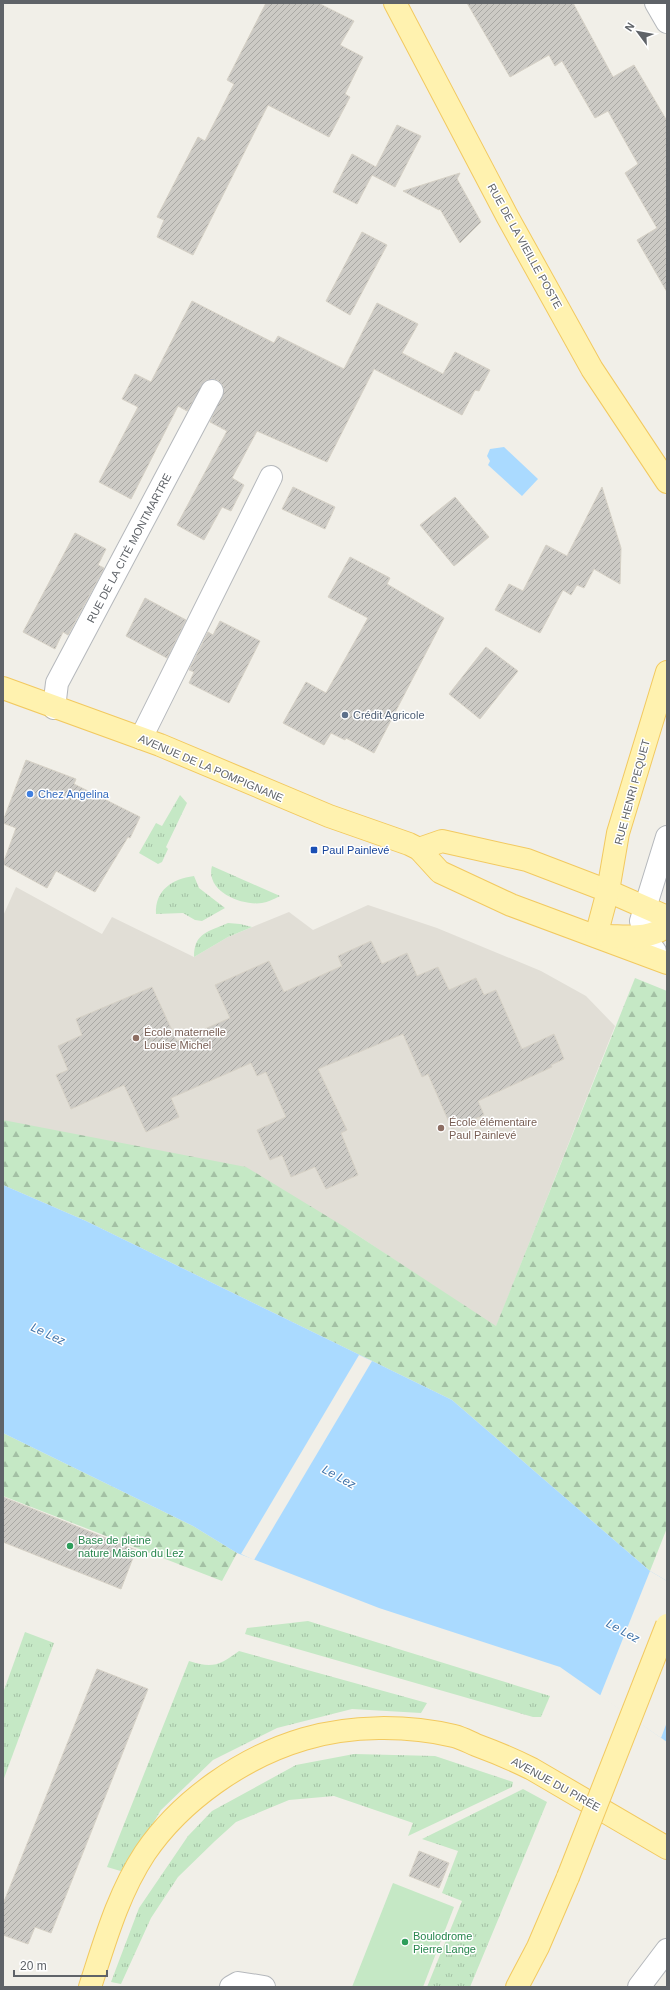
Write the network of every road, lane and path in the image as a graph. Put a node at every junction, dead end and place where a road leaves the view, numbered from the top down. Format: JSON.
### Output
{"nodes":[{"id":1,"x":395,"y":3,"type":"edge"},
{"id":2,"x":656,"y":3,"type":"edge"},
{"id":3,"x":667,"y":22,"type":"edge"},
{"id":4,"x":212,"y":392,"type":"dead end"},
{"id":5,"x":271,"y":477,"type":"dead end"},
{"id":6,"x":667,"y":482,"type":"edge"},
{"id":7,"x":667,"y":672,"type":"edge"},
{"id":8,"x":3,"y":688,"type":"edge"},
{"id":9,"x":54,"y":708,"type":"junction"},
{"id":10,"x":141,"y":738,"type":"junction"},
{"id":11,"x":667,"y":838,"type":"edge"},
{"id":12,"x":420,"y":848,"type":"junction"},
{"id":13,"x":608,"y":891,"type":"junction"},
{"id":14,"x":646,"y":908,"type":"junction"},
{"id":15,"x":667,"y":918,"type":"edge"},
{"id":16,"x":667,"y":926,"type":"edge"},
{"id":17,"x":645,"y":935,"type":"junction"},
{"id":18,"x":596,"y":936,"type":"junction"},
{"id":19,"x":666,"y":963,"type":"edge"},
{"id":20,"x":667,"y":1625,"type":"edge"},
{"id":21,"x":667,"y":1848,"type":"edge"},
{"id":22,"x":538,"y":1947,"type":"junction"},
{"id":23,"x":667,"y":1950,"type":"edge"},
{"id":24,"x":90,"y":1987,"type":"edge"},
{"id":25,"x":231,"y":1987,"type":"edge"},
{"id":26,"x":264,"y":1987,"type":"edge"},
{"id":27,"x":517,"y":1987,"type":"edge"},
{"id":28,"x":526,"y":1987,"type":"edge"},
{"id":29,"x":639,"y":1987,"type":"edge"}],
"edges":[{"from":1,"to":6,"type":"main road","name":"RUE DE LA VIEILLE POSTE"},
{"from":2,"to":3,"type":"street"},
{"from":4,"to":9,"type":"street","name":"RUE DE LA CITÉ MONTMARTRE"},
{"from":5,"to":10,"type":"street"},
{"from":7,"to":13,"type":"main road","name":"RUE HENRI PEQUET"},
{"from":8,"to":9,"type":"main road","name":"AVENUE DE LA POMPIGNANE"},
{"from":9,"to":10,"type":"main road","name":"AVENUE DE LA POMPIGNANE"},
{"from":10,"to":12,"type":"main road","name":"AVENUE DE LA POMPIGNANE"},
{"from":11,"to":14,"type":"street"},
{"from":12,"to":13,"type":"main road"},
{"from":12,"to":18,"type":"main road"},
{"from":13,"to":14,"type":"main road"},
{"from":13,"to":18,"type":"main road","name":"RUE HENRI PEQUET"},
{"from":14,"to":15,"type":"main road"},
{"from":14,"to":17,"type":"street"},
{"from":16,"to":17,"type":"main road"},
{"from":17,"to":18,"type":"main road"},
{"from":17,"to":19,"type":"street"},
{"from":18,"to":19,"type":"main road"},
{"from":20,"to":22,"type":"main road","bridge":true},
{"from":21,"to":24,"type":"main road","name":"AVENUE DU PIRÉE"},
{"from":22,"to":27,"type":"main road"},
{"from":22,"to":28,"type":"main road"},
{"from":23,"to":29,"type":"street"},
{"from":25,"to":26,"type":"street"}]}
